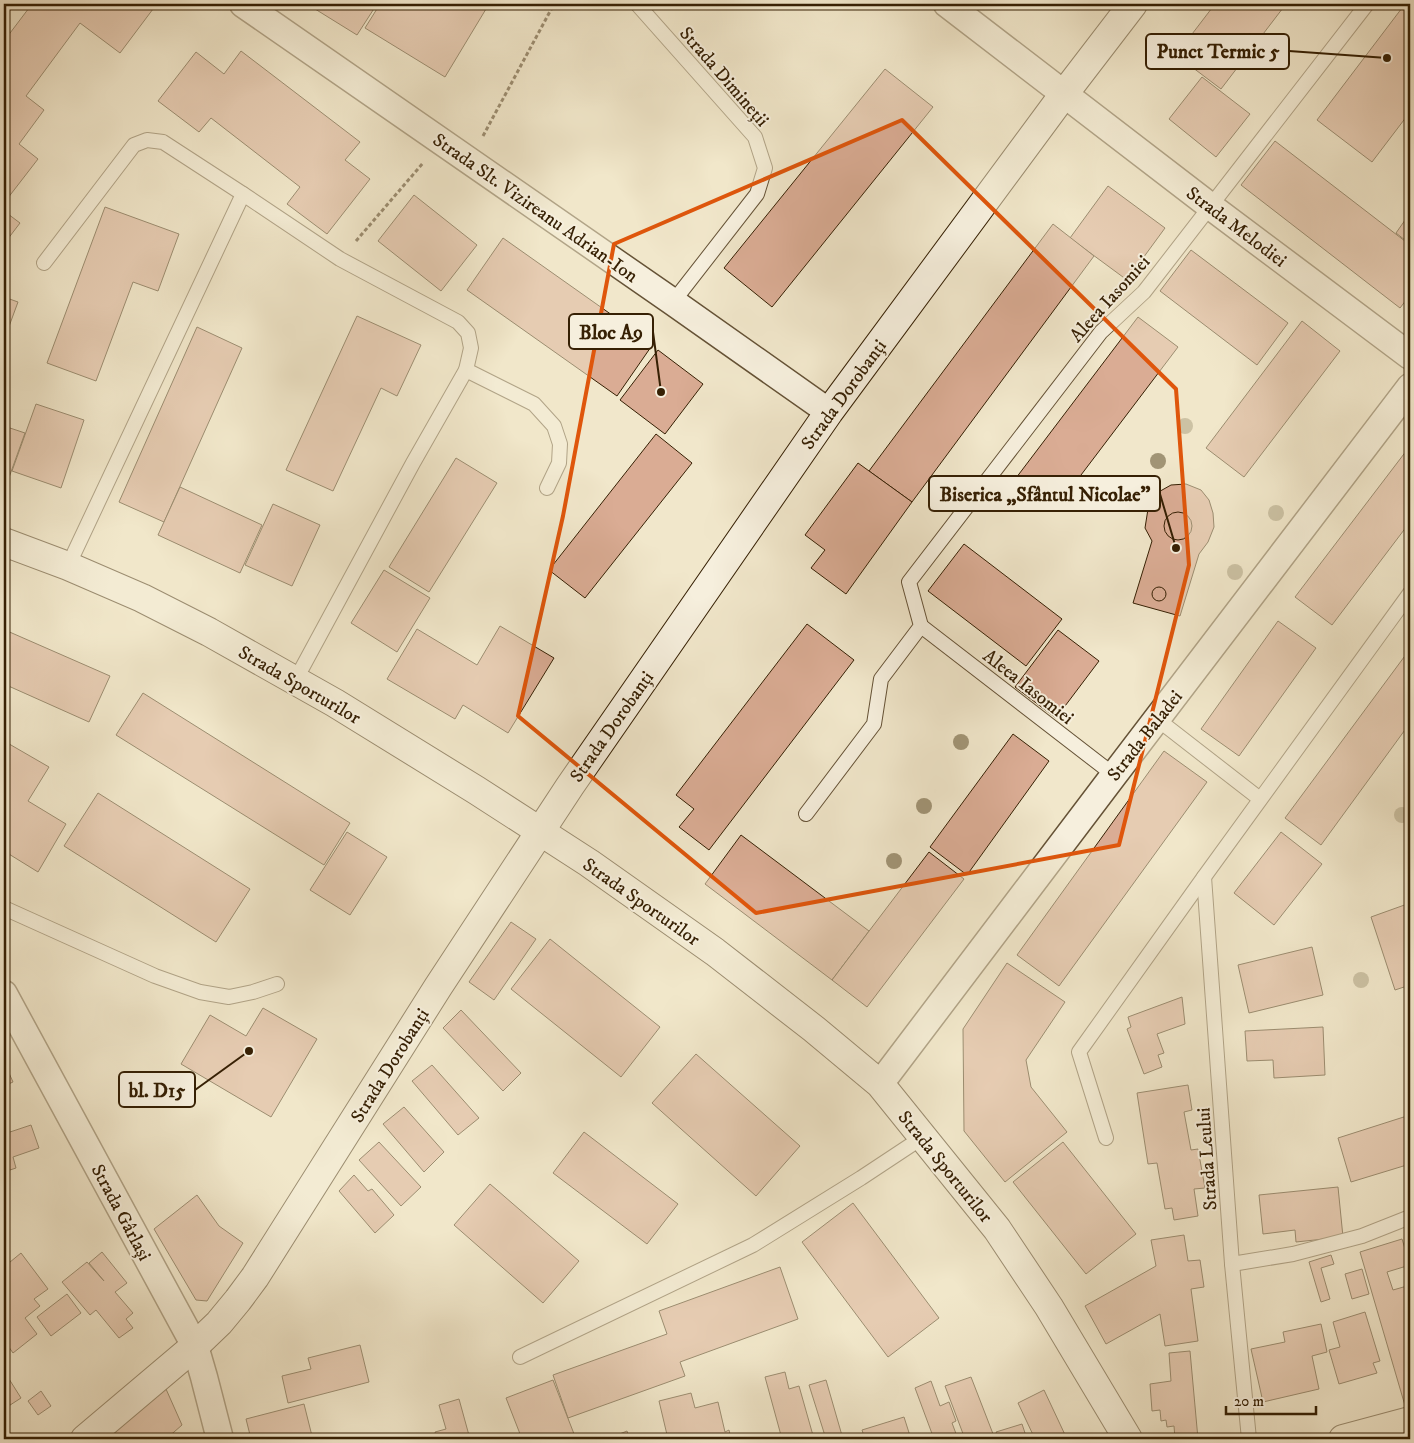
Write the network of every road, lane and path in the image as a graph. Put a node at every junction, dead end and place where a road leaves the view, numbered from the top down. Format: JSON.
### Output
{"nodes":[{"id":1,"x":243,"y":4,"type":"edge"},
{"id":2,"x":554,"y":4,"type":"edge"},
{"id":3,"x":637,"y":4,"type":"edge"},
{"id":4,"x":947,"y":4,"type":"edge"},
{"id":5,"x":1133,"y":4,"type":"edge"},
{"id":6,"x":1366,"y":4,"type":"edge"},
{"id":7,"x":1064,"y":94,"type":"junction"},
{"id":8,"x":442,"y":141,"type":"junction"},
{"id":9,"x":470,"y":161,"type":"junction"},
{"id":10,"x":243,"y":194,"type":"junction"},
{"id":11,"x":1210,"y":206,"type":"junction"},
{"id":12,"x":340,"y":260,"type":"junction"},
{"id":13,"x":44,"y":263,"type":"dead end"},
{"id":14,"x":673,"y":302,"type":"junction"},
{"id":15,"x":1410,"y":356,"type":"edge"},
{"id":16,"x":466,"y":370,"type":"junction"},
{"id":17,"x":1410,"y":387,"type":"edge"},
{"id":18,"x":829,"y":412,"type":"junction"},
{"id":19,"x":547,"y":488,"type":"dead end"},
{"id":20,"x":4,"y":542,"type":"edge"},
{"id":21,"x":68,"y":566,"type":"junction"},
{"id":22,"x":1410,"y":593,"type":"edge"},
{"id":23,"x":921,"y":626,"type":"junction"},
{"id":24,"x":295,"y":681,"type":"junction"},
{"id":25,"x":1157,"y":719,"type":"junction"},
{"id":26,"x":1114,"y":775,"type":"junction"},
{"id":27,"x":1260,"y":799,"type":"junction"},
{"id":28,"x":806,"y":814,"type":"dead end"},
{"id":29,"x":540,"y":831,"type":"junction"},
{"id":30,"x":1204,"y":876,"type":"junction"},
{"id":31,"x":4,"y":908,"type":"edge"},
{"id":32,"x":277,"y":984,"type":"dead end"},
{"id":33,"x":4,"y":994,"type":"edge"},
{"id":34,"x":880,"y":1084,"type":"junction"},
{"id":35,"x":923,"y":1137,"type":"junction"},
{"id":36,"x":1106,"y":1138,"type":"dead end"},
{"id":37,"x":1410,"y":1217,"type":"edge"},
{"id":38,"x":1232,"y":1264,"type":"junction"},
{"id":39,"x":194,"y":1346,"type":"junction"},
{"id":40,"x":520,"y":1357,"type":"dead end"},
{"id":41,"x":1410,"y":1422,"type":"edge"},
{"id":42,"x":85,"y":1439,"type":"edge"},
{"id":43,"x":220,"y":1439,"type":"edge"},
{"id":44,"x":1128,"y":1439,"type":"edge"},
{"id":45,"x":1249,"y":1439,"type":"edge"},
{"id":46,"x":1343,"y":1439,"type":"edge"}],
"edges":[{"from":1,"to":8,"type":"street","name":"Strada Slt. Vizireanu Adrian-Ion"},
{"from":2,"to":9,"type":"path"},
{"from":3,"to":14,"type":"lane","name":"Strada Dimineții"},
{"from":4,"to":7,"type":"street","name":"Strada Melodiei"},
{"from":5,"to":7,"type":"main road","name":"Strada Dorobanți"},
{"from":6,"to":11,"type":"lane","name":"Aleea Iasomiei"},
{"from":7,"to":11,"type":"street","name":"Strada Melodiei"},
{"from":7,"to":18,"type":"main road","name":"Strada Dorobanți"},
{"from":8,"to":9,"type":"street","name":"Strada Slt. Vizireanu Adrian-Ion"},
{"from":8,"to":12,"type":"path"},
{"from":9,"to":14,"type":"street","name":"Strada Slt. Vizireanu Adrian-Ion"},
{"from":10,"to":12,"type":"lane"},
{"from":10,"to":13,"type":"lane"},
{"from":10,"to":21,"type":"lane"},
{"from":11,"to":15,"type":"street","name":"Strada Melodiei"},
{"from":11,"to":23,"type":"lane","name":"Aleea Iasomiei"},
{"from":12,"to":16,"type":"lane"},
{"from":14,"to":18,"type":"street","name":"Strada Slt. Vizireanu Adrian-Ion"},
{"from":16,"to":19,"type":"lane"},
{"from":16,"to":24,"type":"lane"},
{"from":17,"to":25,"type":"street","name":"Strada Baladei"},
{"from":18,"to":29,"type":"main road","name":"Strada Dorobanți"},
{"from":20,"to":21,"type":"main road","name":"Strada Sporturilor"},
{"from":21,"to":24,"type":"main road","name":"Strada Sporturilor"},
{"from":22,"to":27,"type":"lane"},
{"from":23,"to":26,"type":"lane","name":"Aleea Iasomiei"},
{"from":23,"to":28,"type":"lane"},
{"from":24,"to":29,"type":"main road","name":"Strada Sporturilor"},
{"from":25,"to":26,"type":"street","name":"Strada Baladei"},
{"from":25,"to":27,"type":"lane"},
{"from":26,"to":34,"type":"street","name":"Strada Baladei"},
{"from":27,"to":30,"type":"lane"},
{"from":29,"to":34,"type":"main road","name":"Strada Sporturilor"},
{"from":29,"to":39,"type":"main road","name":"Strada Dorobanți"},
{"from":30,"to":36,"type":"lane"},
{"from":30,"to":38,"type":"lane","name":"Strada Leului"},
{"from":31,"to":32,"type":"lane"},
{"from":33,"to":39,"type":"street","name":"Strada Gârlași"},
{"from":34,"to":35,"type":"main road","name":"Strada Sporturilor"},
{"from":35,"to":40,"type":"lane"},
{"from":35,"to":44,"type":"main road","name":"Strada Sporturilor"},
{"from":37,"to":38,"type":"lane"},
{"from":38,"to":45,"type":"lane","name":"Strada Leului"},
{"from":39,"to":42,"type":"main road","name":"Strada Dorobanți"},
{"from":39,"to":43,"type":"street","name":"Strada Gârlași"},
{"from":41,"to":46,"type":"main road"}]}
